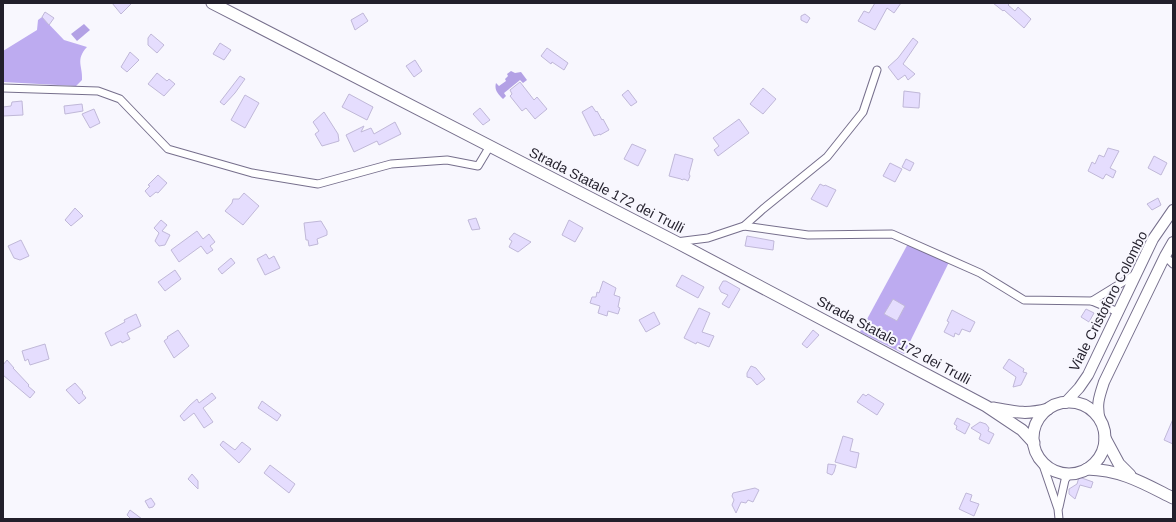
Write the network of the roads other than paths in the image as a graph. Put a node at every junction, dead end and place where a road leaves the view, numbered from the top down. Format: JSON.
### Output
{"nodes":[{"id":1,"x":212,"y":3,"type":"edge"},
{"id":2,"x":876,"y":70,"type":"dead end"},
{"id":3,"x":3,"y":88,"type":"edge"},
{"id":4,"x":490,"y":146,"type":"junction"},
{"id":5,"x":1173,"y":210,"type":"edge"},
{"id":6,"x":744,"y":226,"type":"junction"},
{"id":7,"x":676,"y":242,"type":"junction"},
{"id":8,"x":1173,"y":242,"type":"edge"},
{"id":9,"x":1165,"y":256,"type":"junction"},
{"id":10,"x":1173,"y":264,"type":"edge"},
{"id":11,"x":1136,"y":274,"type":"junction"},
{"id":12,"x":1092,"y":301,"type":"junction"},
{"id":13,"x":1118,"y":312,"type":"junction"},
{"id":14,"x":1064,"y":402,"type":"junction"},
{"id":15,"x":986,"y":406,"type":"junction"},
{"id":16,"x":1048,"y":409,"type":"junction"},
{"id":17,"x":1100,"y":420,"type":"junction"},
{"id":18,"x":1105,"y":438,"type":"junction"},
{"id":19,"x":1034,"y":443,"type":"junction"},
{"id":20,"x":1042,"y":462,"type":"junction"},
{"id":21,"x":1087,"y":469,"type":"junction"},
{"id":22,"x":1069,"y":474,"type":"junction"},
{"id":23,"x":1132,"y":477,"type":"junction"},
{"id":24,"x":1173,"y":498,"type":"edge"},
{"id":25,"x":1058,"y":509,"type":"junction"},
{"id":26,"x":1059,"y":519,"type":"edge"}],
"edges":[{"from":1,"to":4,"type":"main road","name":"Strada Statale 172 dei Trulli"},
{"from":2,"to":6,"type":"street"},
{"from":3,"to":4,"type":"street"},
{"from":4,"to":7,"type":"main road","name":"Strada Statale 172 dei Trulli"},
{"from":5,"to":11,"type":"main road","name":"Viale Cristoforo Colombo"},
{"from":6,"to":7,"type":"street"},
{"from":6,"to":12,"type":"street"},
{"from":7,"to":15,"type":"main road","name":"Strada Statale 172 dei Trulli"},
{"from":8,"to":9,"type":"main road"},
{"from":9,"to":10,"type":"street"},
{"from":9,"to":17,"type":"main road"},
{"from":11,"to":12,"type":"street"},
{"from":11,"to":13,"type":"main road","name":"Viale Cristoforo Colombo"},
{"from":12,"to":13,"type":"street"},
{"from":13,"to":14,"type":"main road","name":"Viale Cristoforo Colombo"},
{"from":14,"to":16,"type":"main road"},
{"from":14,"to":17,"type":"main road"},
{"from":15,"to":16,"type":"main road","name":"Strada Statale 172 dei Trulli"},
{"from":15,"to":19,"type":"main road","name":"Strada Statale 172 dei Trulli"},
{"from":16,"to":19,"type":"main road"},
{"from":17,"to":18,"type":"main road"},
{"from":18,"to":21,"type":"main road"},
{"from":18,"to":23,"type":"main road"},
{"from":19,"to":20,"type":"main road"},
{"from":20,"to":22,"type":"main road"},
{"from":20,"to":25,"type":"street"},
{"from":21,"to":22,"type":"main road"},
{"from":21,"to":23,"type":"main road"},
{"from":22,"to":25,"type":"street"},
{"from":23,"to":24,"type":"main road"},
{"from":25,"to":26,"type":"street"}]}
